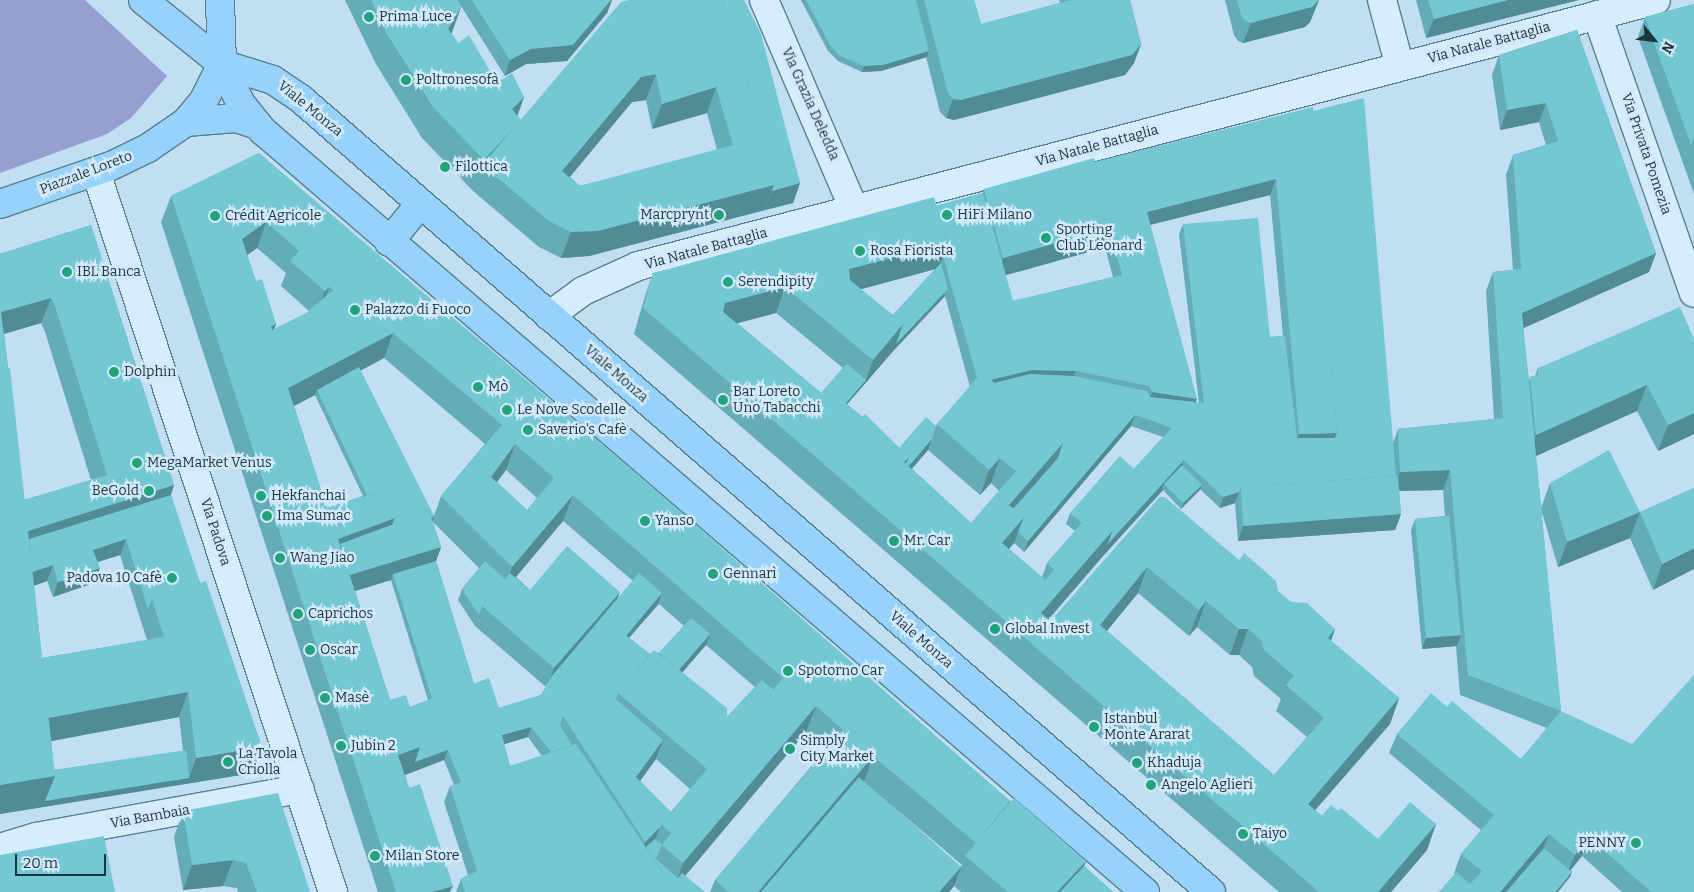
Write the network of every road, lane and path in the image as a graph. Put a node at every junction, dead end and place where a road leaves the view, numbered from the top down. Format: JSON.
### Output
{"nodes":[{"id":1,"x":143,"y":0,"type":"edge"},
{"id":2,"x":220,"y":0,"type":"edge"},
{"id":3,"x":764,"y":0,"type":"edge"},
{"id":4,"x":1382,"y":0,"type":"edge"},
{"id":5,"x":1656,"y":0,"type":"edge"},
{"id":6,"x":1596,"y":15,"type":"junction"},
{"id":7,"x":222,"y":64,"type":"junction"},
{"id":8,"x":1400,"y":67,"type":"junction"},
{"id":9,"x":186,"y":122,"type":"junction"},
{"id":10,"x":258,"y":125,"type":"junction"},
{"id":11,"x":96,"y":172,"type":"junction"},
{"id":12,"x":0,"y":204,"type":"edge"},
{"id":13,"x":420,"y":204,"type":"junction"},
{"id":14,"x":854,"y":209,"type":"junction"},
{"id":15,"x":389,"y":242,"type":"junction"},
{"id":16,"x":1693,"y":290,"type":"edge"},
{"id":17,"x":549,"y":316,"type":"junction"},
{"id":18,"x":300,"y":789,"type":"junction"},
{"id":19,"x":0,"y":848,"type":"edge"},
{"id":20,"x":333,"y":892,"type":"edge"},
{"id":21,"x":1145,"y":892,"type":"edge"},
{"id":22,"x":1211,"y":892,"type":"edge"}],
"edges":[{"from":1,"to":7,"type":"main road"},
{"from":2,"to":7,"type":"main road","name":"Piazzale Loreto"},
{"from":3,"to":14,"type":"street","name":"Via Grazia Deledda"},
{"from":4,"to":8,"type":"street"},
{"from":5,"to":6,"type":"street","name":"Via Natale Battaglia"},
{"from":6,"to":8,"type":"street","name":"Via Natale Battaglia"},
{"from":6,"to":16,"type":"street","name":"Via Privata Pomezia"},
{"from":7,"to":9,"type":"main road","name":"Piazzale Loreto"},
{"from":7,"to":10,"type":"main road"},
{"from":7,"to":13,"type":"main road","name":"Viale Monza"},
{"from":8,"to":14,"type":"street","name":"Via Natale Battaglia"},
{"from":9,"to":10,"type":"main road"},
{"from":9,"to":11,"type":"main road","name":"Piazzale Loreto"},
{"from":10,"to":15,"type":"main road"},
{"from":11,"to":12,"type":"main road","name":"Piazzale Loreto"},
{"from":11,"to":18,"type":"street","name":"Via Padova"},
{"from":13,"to":15,"type":"main road"},
{"from":13,"to":17,"type":"main road","name":"Viale Monza"},
{"from":14,"to":17,"type":"street","name":"Via Natale Battaglia"},
{"from":15,"to":21,"type":"main road"},
{"from":17,"to":22,"type":"main road","name":"Viale Monza"},
{"from":18,"to":19,"type":"street","name":"Via Bambaia"},
{"from":18,"to":20,"type":"street","name":"Via Padova"}]}
